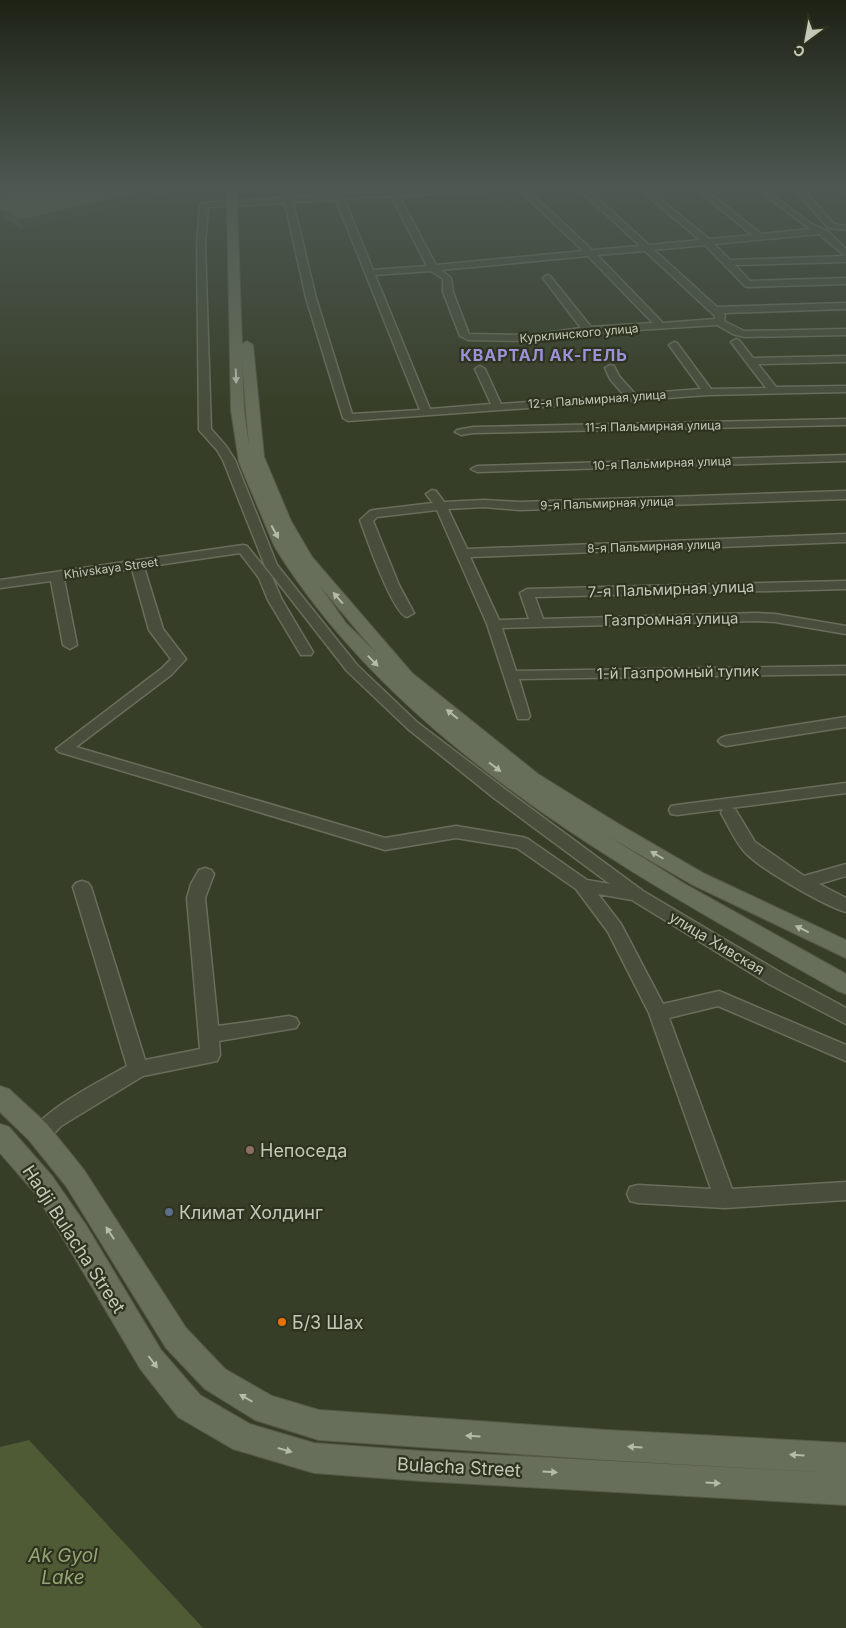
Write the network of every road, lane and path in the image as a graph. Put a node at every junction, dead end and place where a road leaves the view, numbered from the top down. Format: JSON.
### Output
{"nodes":[{"id":1,"x":202,"y":262,"type":"edge"},
{"id":2,"x":237,"y":262,"type":"edge"},
{"id":3,"x":241,"y":262,"type":"edge"},
{"id":4,"x":302,"y":262,"type":"edge"},
{"id":5,"x":367,"y":262,"type":"edge"},
{"id":6,"x":430,"y":262,"type":"edge"},
{"id":7,"x":496,"y":262,"type":"edge"},
{"id":8,"x":599,"y":262,"type":"edge"},
{"id":9,"x":662,"y":262,"type":"edge"},
{"id":10,"x":740,"y":262,"type":"edge"},
{"id":11,"x":727,"y":263,"type":"joint"},
{"id":12,"x":433,"y":268,"type":"junction"},
{"id":13,"x":371,"y":273,"type":"junction"},
{"id":14,"x":547,"y":278,"type":"dead end"},
{"id":15,"x":846,"y":281,"type":"edge"},
{"id":16,"x":846,"y":306,"type":"edge"},
{"id":17,"x":715,"y":310,"type":"junction"},
{"id":18,"x":719,"y":322,"type":"junction"},
{"id":19,"x":661,"y":326,"type":"junction"},
{"id":20,"x":588,"y":330,"type":"junction"},
{"id":21,"x":846,"y":332,"type":"edge"},
{"id":22,"x":736,"y":342,"type":"dead end"},
{"id":23,"x":674,"y":345,"type":"dead end"},
{"id":24,"x":846,"y":359,"type":"edge"},
{"id":25,"x":751,"y":361,"type":"junction"},
{"id":26,"x":610,"y":368,"type":"dead end"},
{"id":27,"x":480,"y":369,"type":"dead end"},
{"id":28,"x":846,"y":389,"type":"edge"},
{"id":29,"x":773,"y":390,"type":"junction"},
{"id":30,"x":708,"y":392,"type":"junction"},
{"id":31,"x":632,"y":397,"type":"junction"},
{"id":32,"x":497,"y":406,"type":"junction"},
{"id":33,"x":426,"y":412,"type":"junction"},
{"id":34,"x":846,"y":422,"type":"edge"},
{"id":35,"x":461,"y":432,"type":"dead end"},
{"id":36,"x":846,"y":458,"type":"edge"},
{"id":37,"x":477,"y":468,"type":"dead end"},
{"id":38,"x":432,"y":494,"type":"dead end"},
{"id":39,"x":846,"y":495,"type":"edge"},
{"id":40,"x":441,"y":506,"type":"junction"},
{"id":41,"x":846,"y":538,"type":"edge"},
{"id":42,"x":222,"y":551,"type":"joint"},
{"id":43,"x":463,"y":553,"type":"junction"},
{"id":44,"x":137,"y":564,"type":"junction"},
{"id":45,"x":57,"y":576,"type":"junction"},
{"id":46,"x":0,"y":584,"type":"edge"},
{"id":47,"x":846,"y":585,"type":"edge"},
{"id":48,"x":407,"y":613,"type":"dead end"},
{"id":49,"x":537,"y":622,"type":"junction"},
{"id":50,"x":494,"y":624,"type":"junction"},
{"id":51,"x":846,"y":630,"type":"edge"},
{"id":52,"x":70,"y":645,"type":"dead end"},
{"id":53,"x":306,"y":652,"type":"dead end"},
{"id":54,"x":846,"y":670,"type":"edge"},
{"id":55,"x":511,"y":675,"type":"junction"},
{"id":56,"x":523,"y":716,"type":"dead end"},
{"id":57,"x":846,"y":722,"type":"edge"},
{"id":58,"x":726,"y":742,"type":"dead end"},
{"id":59,"x":846,"y":788,"type":"edge"},
{"id":60,"x":676,"y":810,"type":"dead end"},
{"id":61,"x":729,"y":813,"type":"dead end"},
{"id":62,"x":846,"y":870,"type":"edge"},
{"id":63,"x":205,"y":874,"type":"dead end"},
{"id":64,"x":802,"y":883,"type":"junction"},
{"id":65,"x":582,"y":885,"type":"junction"},
{"id":66,"x":82,"y":887,"type":"dead end"},
{"id":67,"x":637,"y":895,"type":"junction"},
{"id":68,"x":846,"y":906,"type":"edge"},
{"id":69,"x":846,"y":950,"type":"edge"},
{"id":70,"x":846,"y":984,"type":"edge"},
{"id":71,"x":658,"y":1013,"type":"junction"},
{"id":72,"x":846,"y":1017,"type":"edge"},
{"id":73,"x":289,"y":1023,"type":"dead end"},
{"id":74,"x":208,"y":1035,"type":"junction"},
{"id":75,"x":846,"y":1052,"type":"edge"},
{"id":76,"x":138,"y":1069,"type":"junction"},
{"id":77,"x":0,"y":1096,"type":"edge"},
{"id":78,"x":0,"y":1135,"type":"edge"},
{"id":79,"x":40,"y":1135,"type":"junction"},
{"id":80,"x":846,"y":1191,"type":"edge"},
{"id":81,"x":638,"y":1194,"type":"dead end"},
{"id":82,"x":725,"y":1199,"type":"junction"},
{"id":83,"x":153,"y":1300,"type":"junction"},
{"id":84,"x":128,"y":1321,"type":"junction"},
{"id":85,"x":846,"y":1458,"type":"edge"},
{"id":86,"x":846,"y":1489,"type":"edge"}],
"edges":[{"from":1,"to":67,"type":"street"},
{"from":2,"to":70,"type":"main road","one_way":true},
{"from":69,"to":3,"type":"main road","one_way":true},
{"from":4,"to":33,"type":"street","name":"12-я Пальмирная улица"},
{"from":5,"to":13,"type":"street"},
{"from":6,"to":12,"type":"street"},
{"from":7,"to":12,"type":"street"},
{"from":8,"to":19,"type":"street"},
{"from":9,"to":17,"type":"street"},
{"from":10,"to":11,"type":"street"},
{"from":11,"to":15,"type":"street"},
{"from":12,"to":13,"type":"street"},
{"from":12,"to":20,"type":"street","name":"Курклинского улица"},
{"from":13,"to":33,"type":"street"},
{"from":14,"to":20,"type":"street"},
{"from":16,"to":17,"type":"street"},
{"from":17,"to":18,"type":"street"},
{"from":18,"to":19,"type":"street","name":"Курклинского улица"},
{"from":18,"to":21,"type":"street"},
{"from":19,"to":20,"type":"street","name":"Курклинского улица"},
{"from":22,"to":25,"type":"street"},
{"from":23,"to":30,"type":"street"},
{"from":24,"to":25,"type":"street"},
{"from":25,"to":29,"type":"street"},
{"from":26,"to":31,"type":"street"},
{"from":27,"to":32,"type":"street"},
{"from":28,"to":29,"type":"street","name":"12-я Пальмирная улица"},
{"from":29,"to":30,"type":"street","name":"12-я Пальмирная улица"},
{"from":30,"to":31,"type":"street","name":"12-я Пальмирная улица"},
{"from":31,"to":32,"type":"street","name":"12-я Пальмирная улица"},
{"from":32,"to":33,"type":"street","name":"12-я Пальмирная улица"},
{"from":34,"to":35,"type":"street","name":"11-я Пальмирная улица"},
{"from":36,"to":37,"type":"street","name":"10-я Пальмирная улица"},
{"from":38,"to":40,"type":"street"},
{"from":39,"to":40,"type":"street","name":"9-я Пальмирная улица"},
{"from":40,"to":43,"type":"street"},
{"from":40,"to":48,"type":"street","name":"9-я Пальмирная улица"},
{"from":41,"to":43,"type":"street","name":"8-я Пальмирная улица"},
{"from":42,"to":44,"type":"street","name":"Khivskaya Street"},
{"from":42,"to":53,"type":"street"},
{"from":43,"to":50,"type":"street"},
{"from":44,"to":45,"type":"street","name":"Khivskaya Street"},
{"from":44,"to":65,"type":"street"},
{"from":45,"to":46,"type":"street","name":"Khivskaya Street"},
{"from":45,"to":52,"type":"street"},
{"from":47,"to":49,"type":"street","name":"7-я Пальмирная улица"},
{"from":49,"to":50,"type":"street","name":"Газпромная улица"},
{"from":49,"to":51,"type":"street","name":"Газпромная улица"},
{"from":50,"to":55,"type":"street"},
{"from":54,"to":55,"type":"street","name":"1-й Газпромный тупик"},
{"from":55,"to":56,"type":"street"},
{"from":57,"to":58,"type":"street"},
{"from":59,"to":60,"type":"street"},
{"from":61,"to":64,"type":"street"},
{"from":62,"to":64,"type":"street"},
{"from":63,"to":74,"type":"street"},
{"from":64,"to":68,"type":"street"},
{"from":65,"to":67,"type":"street","name":"улица Хивская"},
{"from":65,"to":71,"type":"street"},
{"from":66,"to":76,"type":"street"},
{"from":67,"to":72,"type":"street","name":"улица Хивская"},
{"from":71,"to":75,"type":"street"},
{"from":71,"to":82,"type":"street"},
{"from":73,"to":74,"type":"street"},
{"from":74,"to":76,"type":"street"},
{"from":76,"to":79,"type":"street"},
{"from":77,"to":79,"type":"main road"},
{"from":78,"to":84,"type":"main road","name":"Hadji Bulacha Street"},
{"from":83,"to":79,"type":"main road","name":"Bulacha Street","one_way":true},
{"from":80,"to":82,"type":"street"},
{"from":81,"to":82,"type":"street"},
{"from":83,"to":84,"type":"main road"},
{"from":85,"to":83,"type":"main road","name":"Bulacha Street","one_way":true},
{"from":84,"to":86,"type":"main road","name":"Bulacha Street","one_way":true}]}
